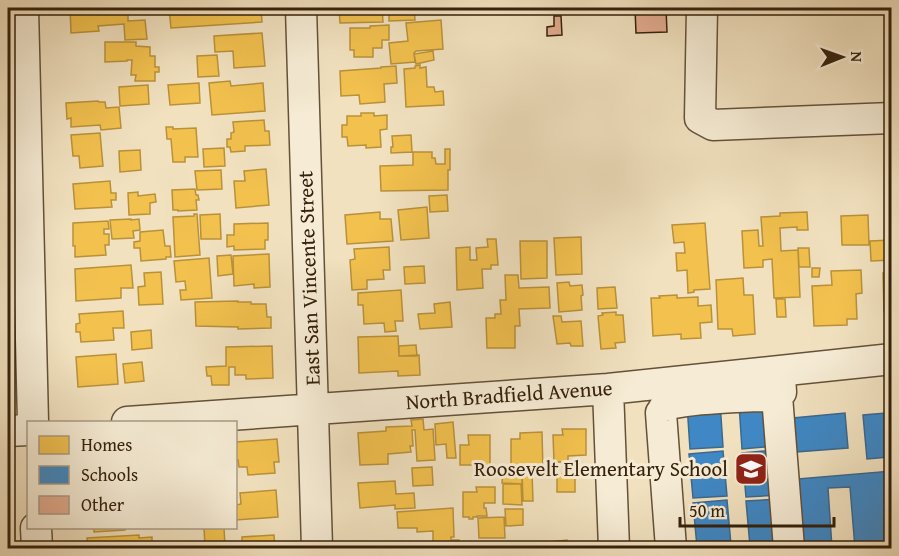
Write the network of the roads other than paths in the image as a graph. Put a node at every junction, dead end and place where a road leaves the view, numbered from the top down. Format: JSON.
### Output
{"nodes":[{"id":1,"x":23,"y":8,"type":"edge"},
{"id":2,"x":301,"y":8,"type":"edge"},
{"id":3,"x":702,"y":8,"type":"edge"},
{"id":4,"x":891,"y":118,"type":"edge"},
{"id":5,"x":891,"y":359,"type":"edge"},
{"id":6,"x":779,"y":383,"type":"junction"},
{"id":7,"x":608,"y":389,"type":"junction"},
{"id":8,"x":313,"y":409,"type":"junction"},
{"id":9,"x":33,"y":421,"type":"edge"},
{"id":10,"x":154,"y":421,"type":"edge"},
{"id":11,"x":27,"y":430,"type":"edge"},
{"id":12,"x":8,"y":431,"type":"edge"},
{"id":13,"x":36,"y":529,"type":"edge"},
{"id":14,"x":37,"y":549,"type":"edge"},
{"id":15,"x":317,"y":549,"type":"edge"},
{"id":16,"x":614,"y":549,"type":"edge"},
{"id":17,"x":671,"y":549,"type":"edge"},
{"id":18,"x":789,"y":549,"type":"edge"}],
"edges":[{"from":1,"to":9,"type":"street"},
{"from":2,"to":8,"type":"street","name":"East San Vincente Street"},
{"from":3,"to":4,"type":"street"},
{"from":5,"to":6,"type":"street","name":"North Bradfield Avenue"},
{"from":6,"to":7,"type":"street","name":"North Bradfield Avenue"},
{"from":6,"to":17,"type":"street"},
{"from":6,"to":18,"type":"street"},
{"from":7,"to":8,"type":"street","name":"North Bradfield Avenue"},
{"from":7,"to":16,"type":"street"},
{"from":8,"to":10,"type":"street","name":"North Bradfield Avenue"},
{"from":8,"to":15,"type":"street","name":"East San Vincente Street"},
{"from":11,"to":12,"type":"street"},
{"from":13,"to":14,"type":"street"}]}
